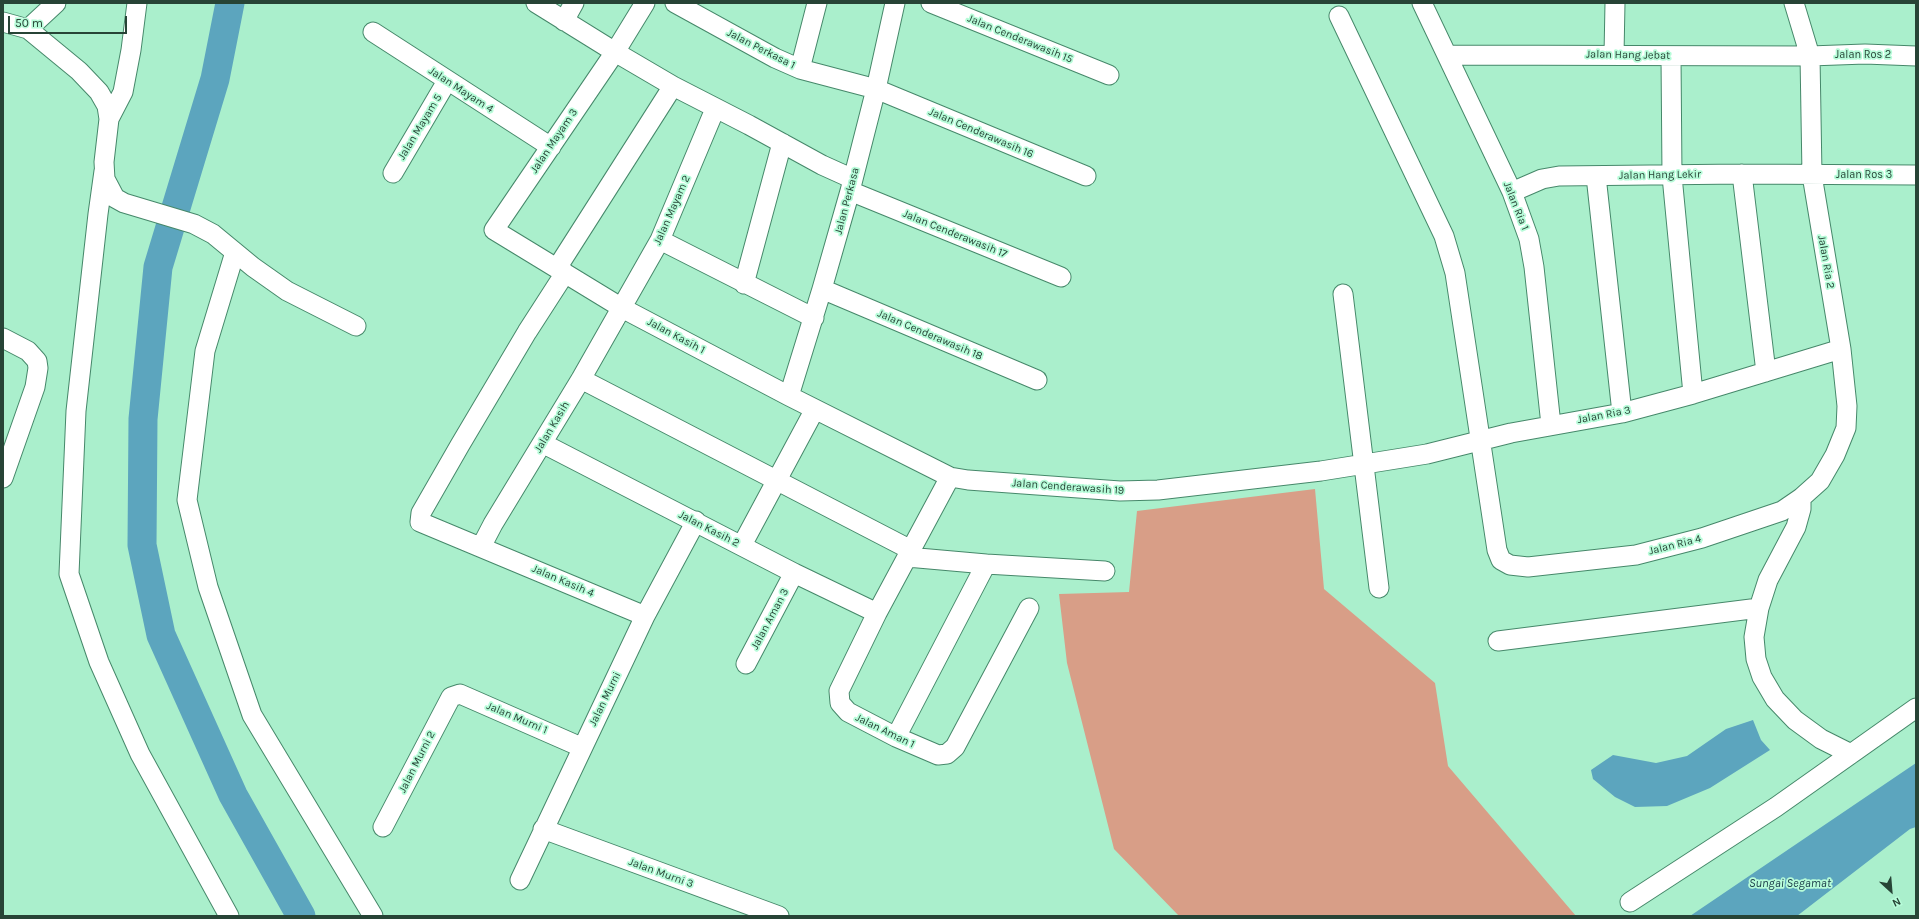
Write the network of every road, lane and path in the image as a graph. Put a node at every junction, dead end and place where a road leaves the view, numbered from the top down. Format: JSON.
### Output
{"nodes":[{"id":1,"x":56,"y":3,"type":"edge"},
{"id":2,"x":137,"y":3,"type":"edge"},
{"id":3,"x":536,"y":3,"type":"edge"},
{"id":4,"x":574,"y":3,"type":"edge"},
{"id":5,"x":645,"y":3,"type":"edge"},
{"id":6,"x":675,"y":3,"type":"edge"},
{"id":7,"x":817,"y":3,"type":"edge"},
{"id":8,"x":895,"y":3,"type":"edge"},
{"id":9,"x":931,"y":3,"type":"edge"},
{"id":10,"x":1422,"y":3,"type":"edge"},
{"id":11,"x":1615,"y":3,"type":"edge"},
{"id":12,"x":1794,"y":3,"type":"edge"},
{"id":13,"x":1339,"y":16,"type":"dead end"},
{"id":14,"x":564,"y":21,"type":"junction"},
{"id":15,"x":3,"y":22,"type":"edge"},
{"id":16,"x":28,"y":29,"type":"junction"},
{"id":17,"x":373,"y":32,"type":"dead end"},
{"id":18,"x":615,"y":52,"type":"junction"},
{"id":19,"x":1447,"y":55,"type":"junction"},
{"id":20,"x":1614,"y":55,"type":"junction"},
{"id":21,"x":1671,"y":56,"type":"junction"},
{"id":22,"x":1810,"y":56,"type":"junction"},
{"id":23,"x":1916,"y":56,"type":"edge"},
{"id":24,"x":800,"y":69,"type":"junction"},
{"id":25,"x":1109,"y":74,"type":"dead end"},
{"id":26,"x":447,"y":81,"type":"junction"},
{"id":27,"x":673,"y":86,"type":"junction"},
{"id":28,"x":876,"y":89,"type":"junction"},
{"id":29,"x":715,"y":108,"type":"junction"},
{"id":30,"x":109,"y":119,"type":"junction"},
{"id":31,"x":782,"y":143,"type":"junction"},
{"id":32,"x":551,"y":147,"type":"junction"},
{"id":33,"x":104,"y":171,"type":"junction"},
{"id":34,"x":393,"y":173,"type":"dead end"},
{"id":35,"x":1742,"y":174,"type":"junction"},
{"id":36,"x":1916,"y":175,"type":"edge"},
{"id":37,"x":1086,"y":176,"type":"dead end"},
{"id":38,"x":1596,"y":176,"type":"junction"},
{"id":39,"x":1672,"y":176,"type":"junction"},
{"id":40,"x":1812,"y":176,"type":"junction"},
{"id":41,"x":851,"y":185,"type":"junction"},
{"id":42,"x":1512,"y":192,"type":"junction"},
{"id":43,"x":494,"y":230,"type":"joint"},
{"id":44,"x":660,"y":240,"type":"junction"},
{"id":45,"x":235,"y":252,"type":"junction"},
{"id":46,"x":561,"y":270,"type":"junction"},
{"id":47,"x":1061,"y":277,"type":"dead end"},
{"id":48,"x":744,"y":284,"type":"junction"},
{"id":49,"x":822,"y":289,"type":"junction"},
{"id":50,"x":1343,"y":294,"type":"dead end"},
{"id":51,"x":622,"y":308,"type":"junction"},
{"id":52,"x":814,"y":318,"type":"junction"},
{"id":53,"x":356,"y":326,"type":"dead end"},
{"id":54,"x":3,"y":338,"type":"edge"},
{"id":55,"x":1841,"y":349,"type":"junction"},
{"id":56,"x":1766,"y":372,"type":"junction"},
{"id":57,"x":581,"y":378,"type":"junction"},
{"id":58,"x":1037,"y":380,"type":"dead end"},
{"id":59,"x":1693,"y":394,"type":"junction"},
{"id":60,"x":789,"y":396,"type":"junction"},
{"id":61,"x":815,"y":409,"type":"junction"},
{"id":62,"x":1622,"y":413,"type":"junction"},
{"id":63,"x":1551,"y":425,"type":"junction"},
{"id":64,"x":1480,"y":440,"type":"junction"},
{"id":65,"x":542,"y":444,"type":"junction"},
{"id":66,"x":1364,"y":464,"type":"junction"},
{"id":67,"x":950,"y":477,"type":"junction"},
{"id":68,"x":3,"y":478,"type":"edge"},
{"id":69,"x":777,"y":481,"type":"junction"},
{"id":70,"x":1801,"y":498,"type":"junction"},
{"id":71,"x":696,"y":522,"type":"junction"},
{"id":72,"x":742,"y":545,"type":"junction"},
{"id":73,"x":481,"y":546,"type":"junction"},
{"id":74,"x":909,"y":554,"type":"junction"},
{"id":75,"x":986,"y":564,"type":"junction"},
{"id":76,"x":1105,"y":571,"type":"dead end"},
{"id":77,"x":794,"y":573,"type":"junction"},
{"id":78,"x":1379,"y":588,"type":"dead end"},
{"id":79,"x":1029,"y":608,"type":"dead end"},
{"id":80,"x":1759,"y":608,"type":"junction"},
{"id":81,"x":877,"y":613,"type":"junction"},
{"id":82,"x":645,"y":616,"type":"junction"},
{"id":83,"x":1498,"y":641,"type":"dead end"},
{"id":84,"x":746,"y":664,"type":"dead end"},
{"id":85,"x":451,"y":696,"type":"joint"},
{"id":86,"x":1916,"y":708,"type":"edge"},
{"id":87,"x":896,"y":738,"type":"junction"},
{"id":88,"x":582,"y":747,"type":"junction"},
{"id":89,"x":1850,"y":754,"type":"junction"},
{"id":90,"x":383,"y":827,"type":"dead end"},
{"id":91,"x":544,"y":829,"type":"junction"},
{"id":92,"x":520,"y":880,"type":"dead end"},
{"id":93,"x":1630,"y":902,"type":"dead end"},
{"id":94,"x":229,"y":916,"type":"edge"},
{"id":95,"x":373,"y":916,"type":"edge"},
{"id":96,"x":778,"y":916,"type":"edge"}],
"edges":[{"from":1,"to":16,"type":"street"},
{"from":2,"to":30,"type":"street"},
{"from":3,"to":14,"type":"street","name":"Jalan Cenderawasih 17"},
{"from":4,"to":14,"type":"street"},
{"from":5,"to":18,"type":"street","name":"Jalan Mayam 3"},
{"from":6,"to":24,"type":"street","name":"Jalan Perkasa 1"},
{"from":7,"to":24,"type":"street"},
{"from":8,"to":28,"type":"street","name":"Jalan Perkasa"},
{"from":9,"to":25,"type":"street","name":"Jalan Cenderawasih 15"},
{"from":10,"to":19,"type":"street","name":"Jalan Ria 1"},
{"from":11,"to":20,"type":"street"},
{"from":12,"to":22,"type":"street","name":"Jalan Ria 2"},
{"from":13,"to":64,"type":"street","name":"Jalan Ria 4"},
{"from":14,"to":18,"type":"street","name":"Jalan Cenderawasih 17"},
{"from":15,"to":16,"type":"street"},
{"from":16,"to":30,"type":"street"},
{"from":17,"to":26,"type":"street","name":"Jalan Mayam 4"},
{"from":18,"to":27,"type":"street","name":"Jalan Cenderawasih 17"},
{"from":18,"to":32,"type":"street","name":"Jalan Mayam 3"},
{"from":19,"to":20,"type":"street","name":"Jalan Hang Jebat"},
{"from":19,"to":42,"type":"street","name":"Jalan Ria 1"},
{"from":20,"to":21,"type":"street","name":"Jalan Hang Jebat"},
{"from":21,"to":22,"type":"street","name":"Jalan Hang Jebat"},
{"from":21,"to":39,"type":"street"},
{"from":22,"to":23,"type":"street","name":"Jalan Ros 2"},
{"from":22,"to":40,"type":"street","name":"Jalan Ria 2"},
{"from":24,"to":28,"type":"street","name":"Jalan Perkasa 1"},
{"from":26,"to":32,"type":"street","name":"Jalan Mayam 4"},
{"from":26,"to":34,"type":"street","name":"Jalan Mayam 5"},
{"from":27,"to":29,"type":"street","name":"Jalan Cenderawasih 17"},
{"from":27,"to":46,"type":"street"},
{"from":28,"to":37,"type":"street","name":"Jalan Cenderawasih 16"},
{"from":28,"to":41,"type":"street","name":"Jalan Perkasa"},
{"from":29,"to":31,"type":"street","name":"Jalan Cenderawasih 17"},
{"from":29,"to":44,"type":"street","name":"Jalan Mayam 2"},
{"from":30,"to":33,"type":"street"},
{"from":31,"to":41,"type":"street","name":"Jalan Cenderawasih 17"},
{"from":31,"to":48,"type":"street"},
{"from":32,"to":43,"type":"street","name":"Jalan Mayam 3"},
{"from":33,"to":45,"type":"street"},
{"from":33,"to":94,"type":"street"},
{"from":35,"to":39,"type":"street","name":"Jalan Hang Lekir"},
{"from":35,"to":40,"type":"street","name":"Jalan Hang Lekir"},
{"from":35,"to":56,"type":"street"},
{"from":36,"to":40,"type":"street","name":"Jalan Ros 3"},
{"from":38,"to":39,"type":"street","name":"Jalan Hang Lekir"},
{"from":38,"to":42,"type":"street","name":"Jalan Hang Lekir"},
{"from":38,"to":62,"type":"street"},
{"from":39,"to":59,"type":"street"},
{"from":40,"to":55,"type":"street","name":"Jalan Ria 2"},
{"from":41,"to":47,"type":"street","name":"Jalan Cenderawasih 17"},
{"from":41,"to":49,"type":"street","name":"Jalan Perkasa"},
{"from":42,"to":63,"type":"street","name":"Jalan Ria 1"},
{"from":43,"to":46,"type":"street","name":"Jalan Kasih 1"},
{"from":44,"to":48,"type":"street"},
{"from":44,"to":51,"type":"street","name":"Jalan Mayam 2"},
{"from":45,"to":53,"type":"street"},
{"from":45,"to":95,"type":"street"},
{"from":46,"to":51,"type":"street","name":"Jalan Kasih 1"},
{"from":46,"to":73,"type":"street","name":"Jalan Kasih 4"},
{"from":48,"to":52,"type":"street"},
{"from":49,"to":52,"type":"street","name":"Jalan Perkasa"},
{"from":49,"to":58,"type":"street","name":"Jalan Cenderawasih 18"},
{"from":50,"to":66,"type":"street"},
{"from":51,"to":57,"type":"street","name":"Jalan Kasih"},
{"from":51,"to":60,"type":"street","name":"Jalan Kasih 1"},
{"from":52,"to":60,"type":"street","name":"Jalan Perkasa"},
{"from":54,"to":68,"type":"street"},
{"from":55,"to":56,"type":"street","name":"Jalan Ria 3"},
{"from":55,"to":70,"type":"street","name":"Jalan Ria 4"},
{"from":56,"to":59,"type":"street","name":"Jalan Ria 3"},
{"from":57,"to":65,"type":"street","name":"Jalan Kasih"},
{"from":57,"to":69,"type":"street"},
{"from":59,"to":62,"type":"street","name":"Jalan Ria 3"},
{"from":60,"to":61,"type":"street","name":"Jalan Cenderawasih 19"},
{"from":61,"to":67,"type":"street","name":"Jalan Cenderawasih 19"},
{"from":61,"to":69,"type":"street"},
{"from":62,"to":63,"type":"street","name":"Jalan Ria 3"},
{"from":63,"to":64,"type":"street","name":"Jalan Ria 3"},
{"from":64,"to":66,"type":"street","name":"Jalan Ria 3"},
{"from":64,"to":70,"type":"street","name":"Jalan Ria 4"},
{"from":65,"to":71,"type":"street","name":"Jalan Kasih 2"},
{"from":65,"to":73,"type":"street","name":"Jalan Kasih"},
{"from":66,"to":67,"type":"street","name":"Jalan Cenderawasih 19"},
{"from":66,"to":78,"type":"street"},
{"from":67,"to":74,"type":"street","name":"Jalan Aman 1"},
{"from":69,"to":72,"type":"street"},
{"from":69,"to":74,"type":"street"},
{"from":70,"to":80,"type":"street"},
{"from":71,"to":72,"type":"street","name":"Jalan Kasih 2"},
{"from":71,"to":82,"type":"street","name":"Jalan Murni"},
{"from":72,"to":77,"type":"street","name":"Jalan Kasih 2"},
{"from":73,"to":82,"type":"street","name":"Jalan Kasih 4"},
{"from":74,"to":75,"type":"street"},
{"from":74,"to":81,"type":"street","name":"Jalan Aman 1"},
{"from":75,"to":76,"type":"street"},
{"from":75,"to":87,"type":"street"},
{"from":77,"to":81,"type":"street","name":"Jalan Kasih 2"},
{"from":77,"to":84,"type":"street","name":"Jalan Aman 3"},
{"from":79,"to":87,"type":"street","name":"Jalan Aman 1"},
{"from":80,"to":83,"type":"street"},
{"from":80,"to":89,"type":"street"},
{"from":81,"to":87,"type":"street","name":"Jalan Aman 1"},
{"from":82,"to":88,"type":"street","name":"Jalan Murni"},
{"from":85,"to":88,"type":"street","name":"Jalan Murni 1"},
{"from":85,"to":90,"type":"street","name":"Jalan Murni 2"},
{"from":86,"to":89,"type":"street"},
{"from":88,"to":91,"type":"street","name":"Jalan Murni"},
{"from":89,"to":93,"type":"street"},
{"from":91,"to":92,"type":"street","name":"Jalan Murni"},
{"from":91,"to":96,"type":"street","name":"Jalan Murni 3"}]}
